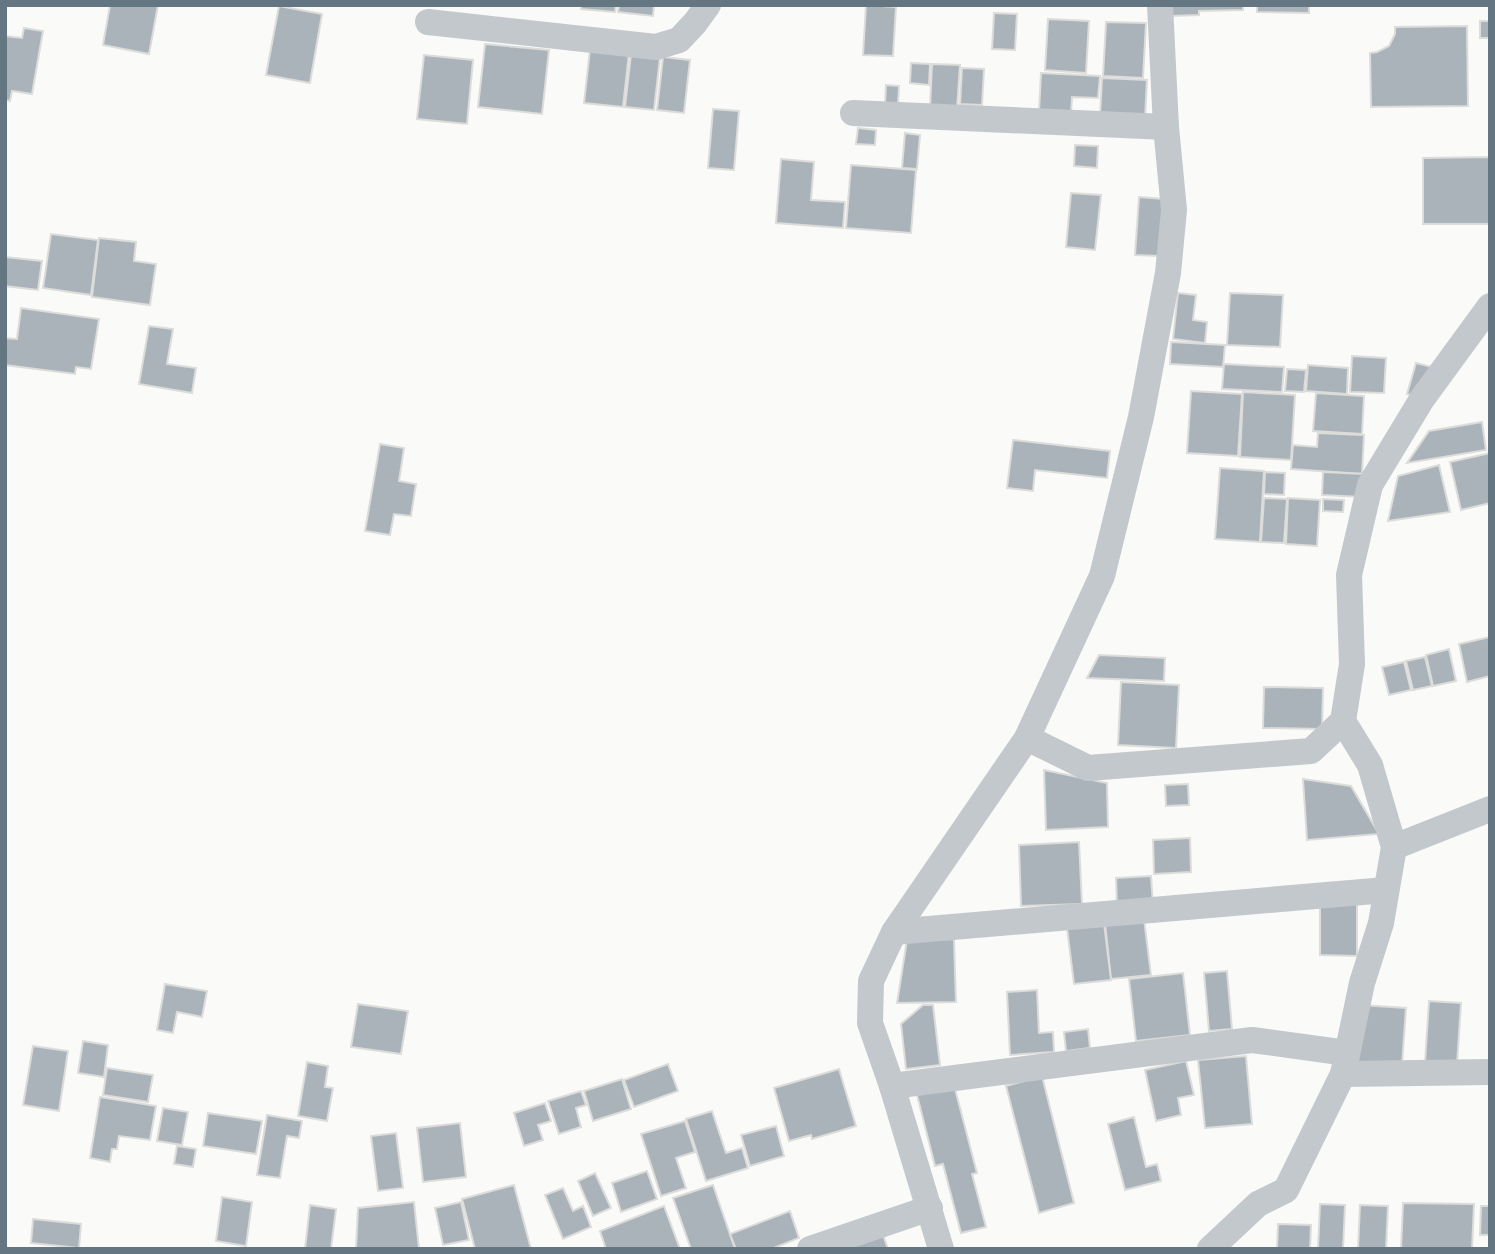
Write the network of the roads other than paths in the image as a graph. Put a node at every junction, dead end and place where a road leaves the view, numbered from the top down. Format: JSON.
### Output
{"nodes":[{"id":1,"x":708,"y":5,"type":"edge"},
{"id":2,"x":1160,"y":5,"type":"edge"},
{"id":3,"x":428,"y":22,"type":"dead end"},
{"id":4,"x":853,"y":113,"type":"dead end"},
{"id":5,"x":1166,"y":127,"type":"junction"},
{"id":6,"x":1490,"y":306,"type":"edge"},
{"id":7,"x":1343,"y":721,"type":"junction"},
{"id":8,"x":1027,"y":738,"type":"junction"},
{"id":9,"x":1490,"y":809,"type":"edge"},
{"id":10,"x":1394,"y":848,"type":"junction"},
{"id":11,"x":1386,"y":890,"type":"junction"},
{"id":12,"x":894,"y":932,"type":"junction"},
{"id":13,"x":1345,"y":1063,"type":"junction"},
{"id":14,"x":1490,"y":1072,"type":"edge"},
{"id":15,"x":892,"y":1086,"type":"junction"},
{"id":16,"x":930,"y":1208,"type":"junction"},
{"id":17,"x":810,"y":1249,"type":"edge"},
{"id":18,"x":941,"y":1249,"type":"edge"},
{"id":19,"x":1210,"y":1249,"type":"edge"}],
"edges":[{"from":1,"to":3,"type":"street"},
{"from":2,"to":5,"type":"street"},
{"from":4,"to":5,"type":"street"},
{"from":5,"to":8,"type":"street"},
{"from":6,"to":7,"type":"street"},
{"from":7,"to":8,"type":"street"},
{"from":7,"to":10,"type":"street"},
{"from":8,"to":12,"type":"street"},
{"from":9,"to":10,"type":"street"},
{"from":10,"to":11,"type":"street"},
{"from":11,"to":12,"type":"street"},
{"from":11,"to":13,"type":"street"},
{"from":12,"to":15,"type":"street"},
{"from":13,"to":14,"type":"street"},
{"from":13,"to":15,"type":"street"},
{"from":13,"to":19,"type":"street"},
{"from":15,"to":16,"type":"street"},
{"from":16,"to":17,"type":"street"},
{"from":16,"to":18,"type":"street"}]}
